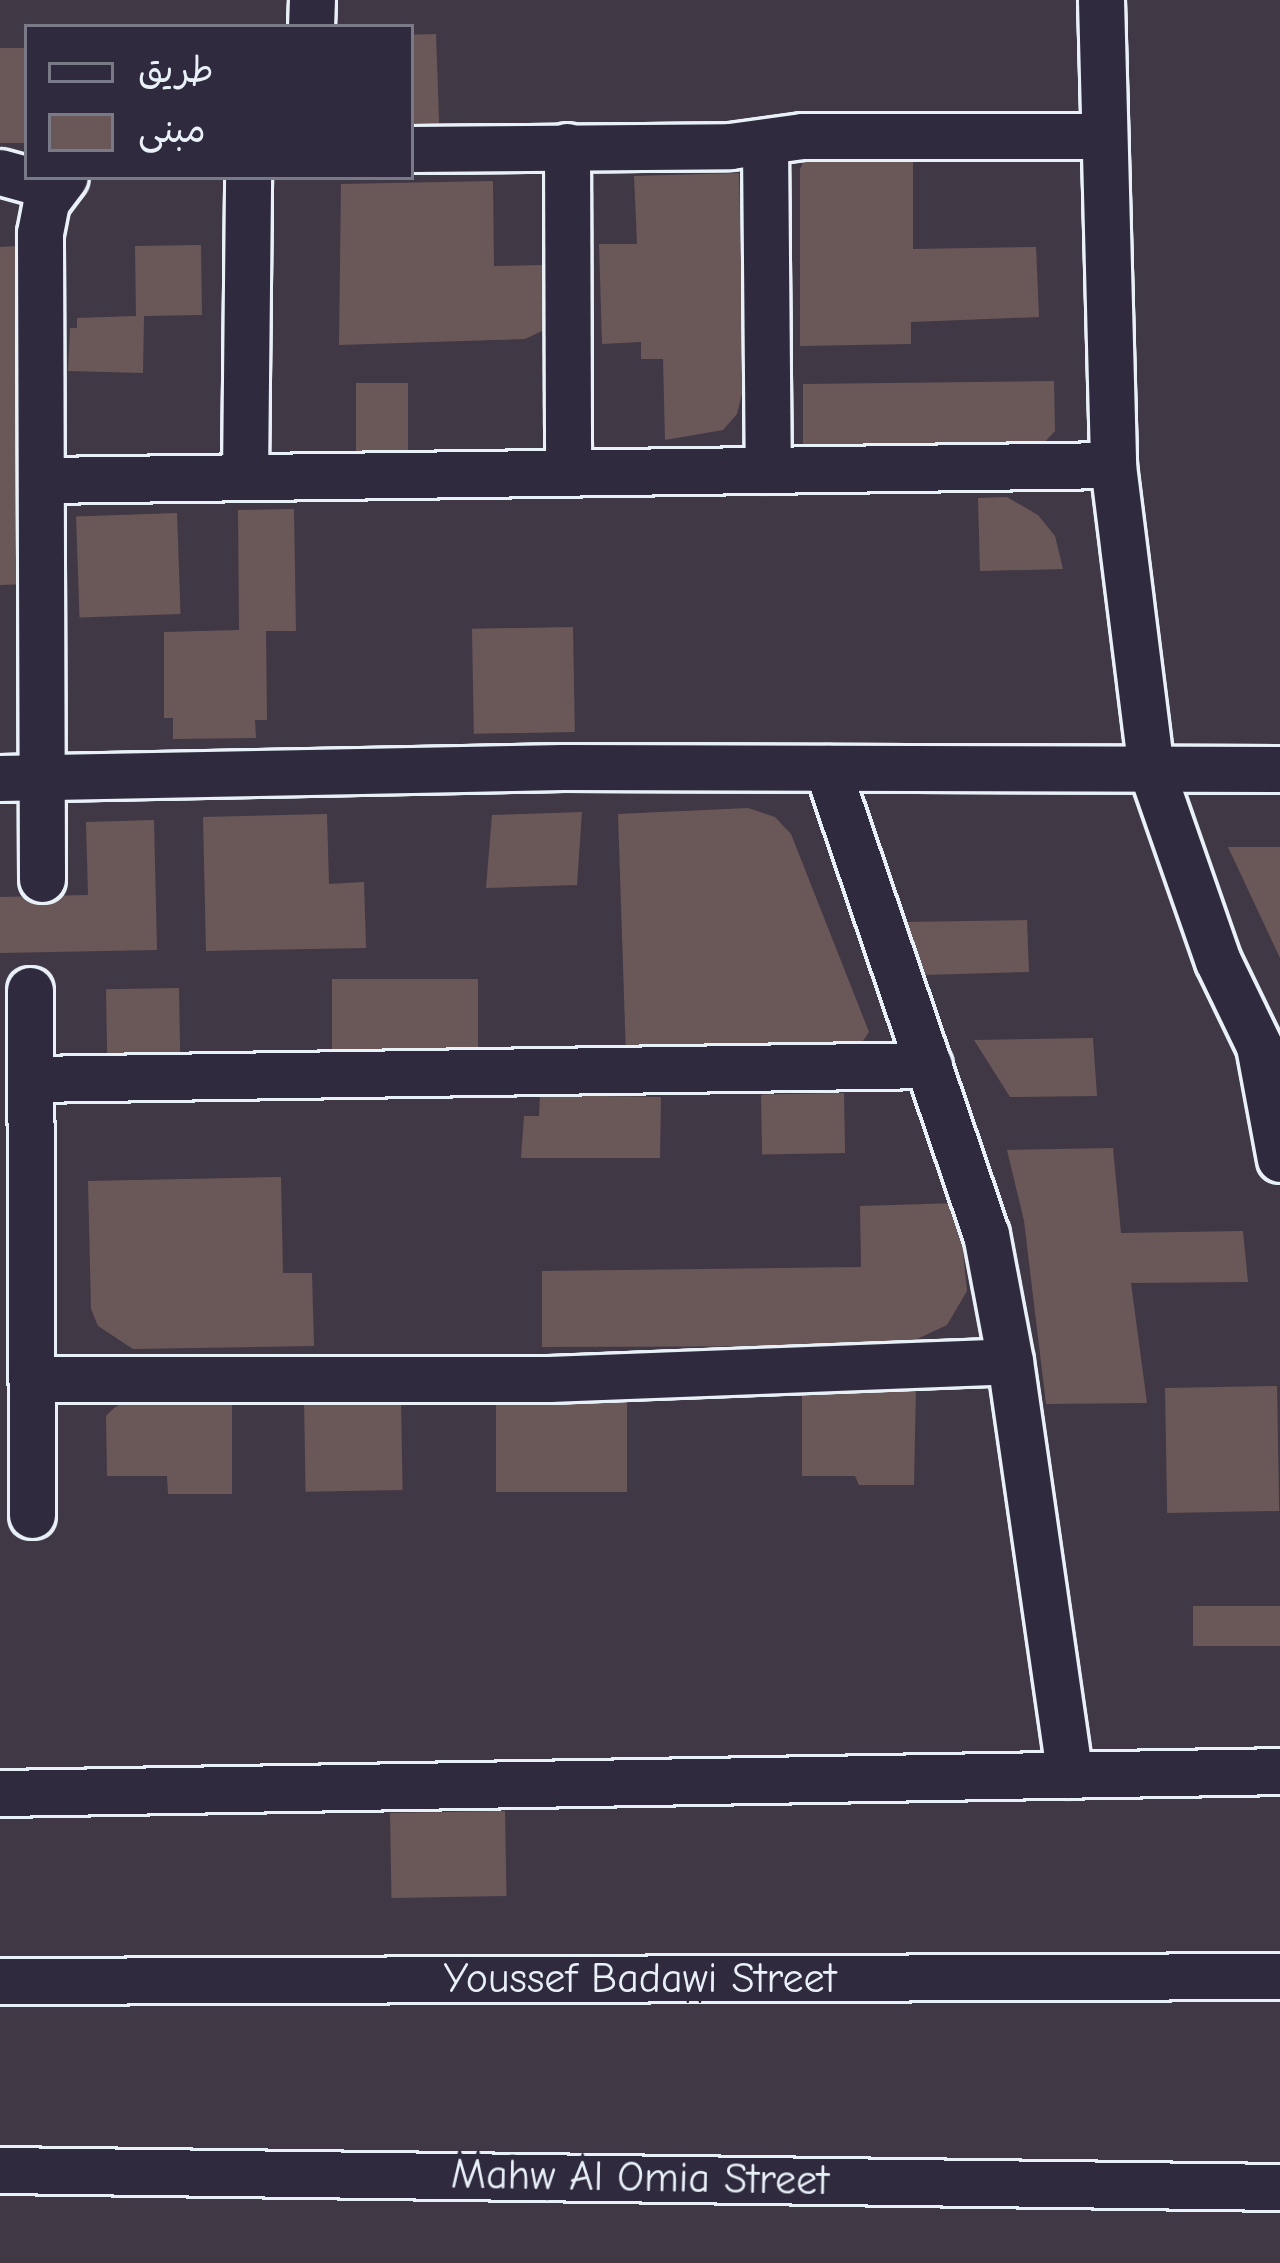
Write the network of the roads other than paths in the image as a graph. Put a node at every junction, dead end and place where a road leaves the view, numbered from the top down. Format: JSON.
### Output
{"nodes":[{"id":1,"x":1101,"y":0,"type":"edge"},
{"id":2,"x":1103,"y":136,"type":"junction"},
{"id":3,"x":765,"y":144,"type":"junction"},
{"id":4,"x":567,"y":146,"type":"junction"},
{"id":5,"x":414,"y":149,"type":"edge"},
{"id":6,"x":248,"y":180,"type":"edge"},
{"id":7,"x":60,"y":182,"type":"edge"},
{"id":8,"x":1113,"y":465,"type":"junction"},
{"id":9,"x":568,"y":470,"type":"junction"},
{"id":10,"x":768,"y":470,"type":"junction"},
{"id":11,"x":244,"y":476,"type":"junction"},
{"id":12,"x":44,"y":480,"type":"junction"},
{"id":13,"x":826,"y":768,"type":"junction"},
{"id":14,"x":1151,"y":769,"type":"junction"},
{"id":15,"x":1280,"y":769,"type":"edge"},
{"id":16,"x":22,"y":778,"type":"edge"},
{"id":17,"x":43,"y":879,"type":"dead end"},
{"id":18,"x":30,"y":990,"type":"dead end"},
{"id":19,"x":1269,"y":1046,"type":"edge"},
{"id":20,"x":929,"y":1065,"type":"junction"},
{"id":21,"x":31,"y":1079,"type":"junction"},
{"id":22,"x":1280,"y":1159,"type":"edge"},
{"id":23,"x":1010,"y":1361,"type":"junction"},
{"id":24,"x":32,"y":1379,"type":"junction"},
{"id":25,"x":32,"y":1515,"type":"dead end"},
{"id":26,"x":1280,"y":1772,"type":"edge"},
{"id":27,"x":1070,"y":1775,"type":"junction"},
{"id":28,"x":0,"y":1792,"type":"edge"},
{"id":29,"x":1280,"y":1976,"type":"edge"},
{"id":30,"x":0,"y":1981,"type":"edge"},
{"id":31,"x":0,"y":2170,"type":"edge"},
{"id":32,"x":1280,"y":2187,"type":"edge"}],
"edges":[{"from":1,"to":2,"type":"street"},
{"from":2,"to":3,"type":"street"},
{"from":2,"to":8,"type":"street"},
{"from":3,"to":4,"type":"street"},
{"from":3,"to":10,"type":"street"},
{"from":4,"to":5,"type":"street"},
{"from":4,"to":9,"type":"street"},
{"from":6,"to":11,"type":"street"},
{"from":7,"to":12,"type":"street"},
{"from":8,"to":10,"type":"street"},
{"from":8,"to":14,"type":"street"},
{"from":9,"to":10,"type":"street"},
{"from":9,"to":11,"type":"street"},
{"from":11,"to":12,"type":"street"},
{"from":12,"to":16,"type":"street"},
{"from":13,"to":14,"type":"street"},
{"from":13,"to":16,"type":"street"},
{"from":13,"to":20,"type":"street"},
{"from":14,"to":15,"type":"street"},
{"from":14,"to":19,"type":"street"},
{"from":16,"to":17,"type":"street"},
{"from":18,"to":21,"type":"street"},
{"from":19,"to":22,"type":"street"},
{"from":20,"to":21,"type":"street"},
{"from":20,"to":23,"type":"street"},
{"from":21,"to":24,"type":"street"},
{"from":23,"to":24,"type":"street"},
{"from":23,"to":27,"type":"street"},
{"from":24,"to":25,"type":"street"},
{"from":26,"to":27,"type":"street"},
{"from":27,"to":28,"type":"street"},
{"from":29,"to":30,"type":"street","name":"Youssef Badawi Street"},
{"from":31,"to":32,"type":"street","name":"Mahw Al Omia Street"}]}
